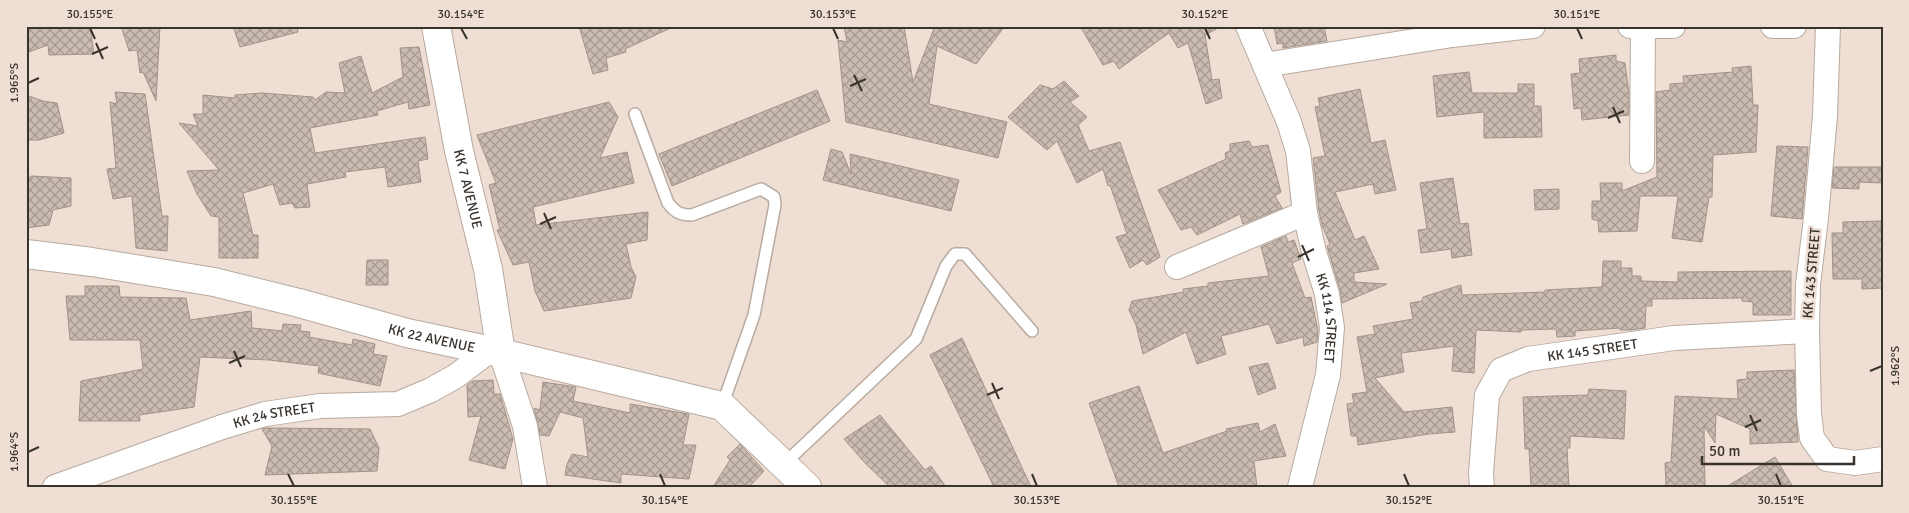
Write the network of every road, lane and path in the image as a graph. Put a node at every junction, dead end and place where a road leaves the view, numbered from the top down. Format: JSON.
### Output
{"nodes":[{"id":1,"x":436,"y":26,"type":"edge"},
{"id":2,"x":1248,"y":26,"type":"edge"},
{"id":3,"x":1534,"y":26,"type":"edge"},
{"id":4,"x":1673,"y":26,"type":"edge"},
{"id":5,"x":1773,"y":26,"type":"edge"},
{"id":6,"x":1794,"y":26,"type":"edge"},
{"id":7,"x":1828,"y":26,"type":"edge"},
{"id":8,"x":1636,"y":27,"type":"edge"},
{"id":9,"x":1265,"y":65,"type":"junction"},
{"id":10,"x":635,"y":114,"type":"dead end"},
{"id":11,"x":1642,"y":161,"type":"dead end"},
{"id":12,"x":1306,"y":213,"type":"junction"},
{"id":13,"x":26,"y":254,"type":"edge"},
{"id":14,"x":1176,"y":267,"type":"dead end"},
{"id":15,"x":1807,"y":330,"type":"junction"},
{"id":16,"x":1032,"y":331,"type":"dead end"},
{"id":17,"x":495,"y":352,"type":"junction"},
{"id":18,"x":722,"y":406,"type":"junction"},
{"id":19,"x":1883,"y":459,"type":"edge"},
{"id":20,"x":784,"y":464,"type":"junction"},
{"id":21,"x":55,"y":487,"type":"edge"},
{"id":22,"x":535,"y":487,"type":"edge"},
{"id":23,"x":807,"y":487,"type":"edge"},
{"id":24,"x":1300,"y":487,"type":"edge"},
{"id":25,"x":1482,"y":487,"type":"edge"}],
"edges":[{"from":1,"to":17,"type":"street","name":"KK 7 AVENUE"},
{"from":2,"to":9,"type":"street","name":"KK 114 STREET"},
{"from":3,"to":9,"type":"street"},
{"from":4,"to":8,"type":"street"},
{"from":5,"to":6,"type":"street"},
{"from":7,"to":15,"type":"street","name":"KK 143 STREET"},
{"from":8,"to":11,"type":"street"},
{"from":9,"to":12,"type":"street","name":"KK 114 STREET"},
{"from":10,"to":18,"type":"lane"},
{"from":12,"to":14,"type":"street"},
{"from":12,"to":24,"type":"street","name":"KK 114 STREET"},
{"from":13,"to":17,"type":"street","name":"KK 22 AVENUE"},
{"from":15,"to":19,"type":"street","name":"KK 143 STREET"},
{"from":15,"to":25,"type":"street","name":"KK 145 STREET"},
{"from":16,"to":20,"type":"lane"},
{"from":17,"to":18,"type":"street","name":"KK 22 AVENUE"},
{"from":17,"to":21,"type":"street","name":"KK 24 STREET"},
{"from":17,"to":22,"type":"street"},
{"from":18,"to":20,"type":"street","name":"KK 22 AVENUE"},
{"from":20,"to":23,"type":"street","name":"KK 22 AVENUE"}]}
